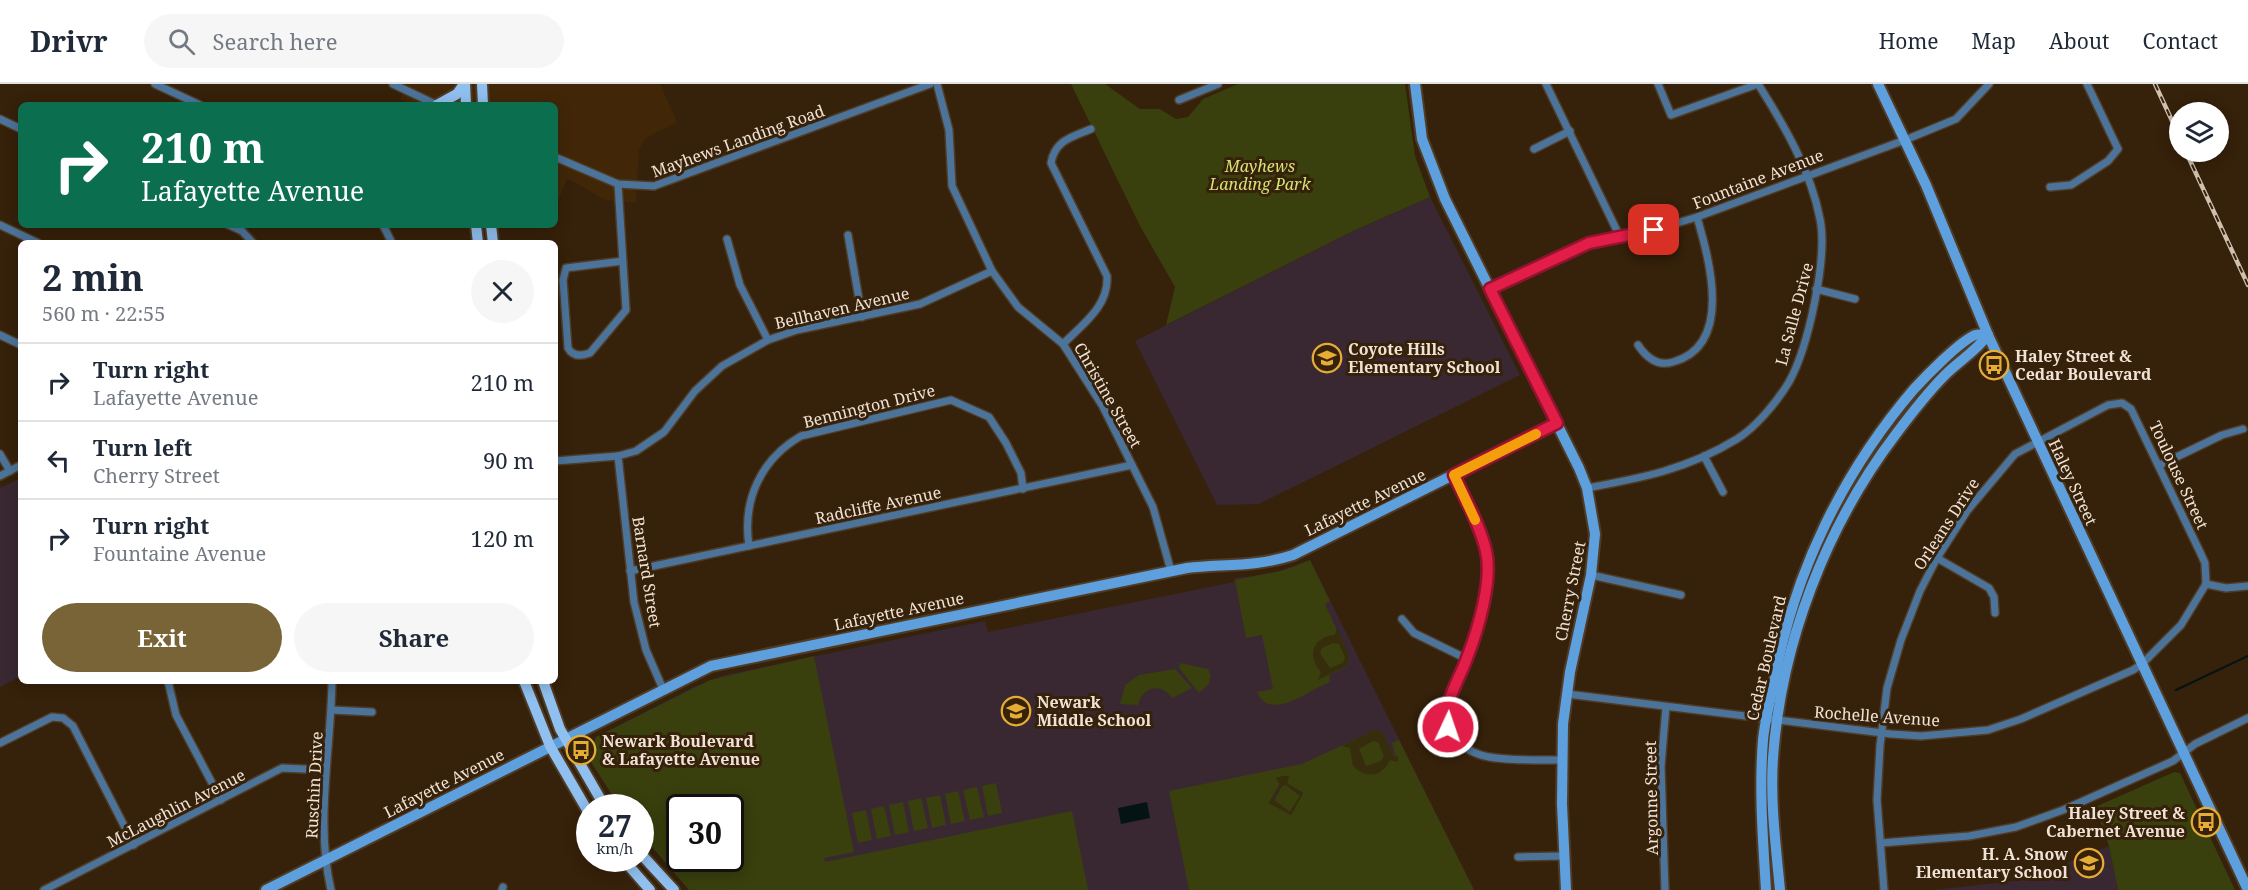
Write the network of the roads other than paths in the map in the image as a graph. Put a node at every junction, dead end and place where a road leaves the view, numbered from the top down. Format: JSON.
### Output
{"nodes":[{"id":1,"x":155,"y":84,"type":"edge"},
{"id":2,"x":393,"y":84,"type":"edge"},
{"id":3,"x":464,"y":84,"type":"edge"},
{"id":4,"x":482,"y":84,"type":"edge"},
{"id":5,"x":930,"y":84,"type":"edge"},
{"id":6,"x":937,"y":84,"type":"edge"},
{"id":7,"x":1218,"y":84,"type":"edge"},
{"id":8,"x":1415,"y":84,"type":"edge"},
{"id":9,"x":1546,"y":84,"type":"edge"},
{"id":10,"x":1658,"y":84,"type":"edge"},
{"id":11,"x":1878,"y":84,"type":"edge"},
{"id":12,"x":1989,"y":84,"type":"edge"},
{"id":13,"x":2087,"y":84,"type":"edge"},
{"id":14,"x":1179,"y":100,"type":"dead end"},
{"id":15,"x":194,"y":102,"type":"edge"},
{"id":16,"x":431,"y":102,"type":"edge"},
{"id":17,"x":442,"y":102,"type":"edge"},
{"id":18,"x":466,"y":102,"type":"edge"},
{"id":19,"x":483,"y":102,"type":"edge"},
{"id":20,"x":0,"y":119,"type":"edge"},
{"id":21,"x":18,"y":128,"type":"edge"},
{"id":22,"x":1091,"y":129,"type":"dead end"},
{"id":23,"x":1570,"y":131,"type":"junction"},
{"id":24,"x":1905,"y":140,"type":"junction"},
{"id":25,"x":1534,"y":149,"type":"dead end"},
{"id":26,"x":558,"y":158,"type":"edge"},
{"id":27,"x":1806,"y":175,"type":"junction"},
{"id":28,"x":618,"y":184,"type":"junction"},
{"id":29,"x":2050,"y":187,"type":"dead end"},
{"id":30,"x":1696,"y":217,"type":"junction"},
{"id":31,"x":0,"y":225,"type":"edge"},
{"id":32,"x":236,"y":228,"type":"edge"},
{"id":33,"x":848,"y":235,"type":"dead end"},
{"id":34,"x":1620,"y":237,"type":"junction"},
{"id":35,"x":727,"y":239,"type":"dead end"},
{"id":36,"x":32,"y":240,"type":"edge"},
{"id":37,"x":250,"y":240,"type":"edge"},
{"id":38,"x":623,"y":261,"type":"junction"},
{"id":39,"x":992,"y":271,"type":"junction"},
{"id":40,"x":1490,"y":289,"type":"junction"},
{"id":41,"x":1816,"y":290,"type":"junction"},
{"id":42,"x":1855,"y":299,"type":"dead end"},
{"id":43,"x":862,"y":317,"type":"junction"},
{"id":44,"x":0,"y":335,"type":"edge"},
{"id":45,"x":1988,"y":335,"type":"junction"},
{"id":46,"x":768,"y":340,"type":"junction"},
{"id":47,"x":18,"y":344,"type":"edge"},
{"id":48,"x":1063,"y":344,"type":"junction"},
{"id":49,"x":1638,"y":345,"type":"dead end"},
{"id":50,"x":1557,"y":423,"type":"junction"},
{"id":51,"x":2243,"y":429,"type":"dead end"},
{"id":52,"x":2037,"y":441,"type":"junction"},
{"id":53,"x":0,"y":454,"type":"edge"},
{"id":54,"x":618,"y":456,"type":"junction"},
{"id":55,"x":1704,"y":456,"type":"junction"},
{"id":56,"x":558,"y":461,"type":"edge"},
{"id":57,"x":1132,"y":465,"type":"junction"},
{"id":58,"x":2160,"y":465,"type":"junction"},
{"id":59,"x":18,"y":466,"type":"edge"},
{"id":60,"x":9,"y":471,"type":"junction"},
{"id":61,"x":1454,"y":475,"type":"junction"},
{"id":62,"x":0,"y":476,"type":"edge"},
{"id":63,"x":1587,"y":488,"type":"junction"},
{"id":64,"x":1023,"y":489,"type":"junction"},
{"id":65,"x":1723,"y":492,"type":"dead end"},
{"id":66,"x":749,"y":546,"type":"junction"},
{"id":67,"x":1937,"y":558,"type":"junction"},
{"id":68,"x":630,"y":571,"type":"junction"},
{"id":69,"x":1171,"y":571,"type":"junction"},
{"id":70,"x":1591,"y":575,"type":"junction"},
{"id":71,"x":2206,"y":584,"type":"junction"},
{"id":72,"x":2248,"y":586,"type":"edge"},
{"id":73,"x":1680,"y":595,"type":"dead end"},
{"id":74,"x":1995,"y":613,"type":"dead end"},
{"id":75,"x":1401,"y":618,"type":"dead end"},
{"id":76,"x":1467,"y":659,"type":"junction"},
{"id":77,"x":2142,"y":664,"type":"junction"},
{"id":78,"x":169,"y":684,"type":"edge"},
{"id":79,"x":332,"y":684,"type":"edge"},
{"id":80,"x":525,"y":684,"type":"edge"},
{"id":81,"x":544,"y":684,"type":"edge"},
{"id":82,"x":663,"y":689,"type":"junction"},
{"id":83,"x":1567,"y":694,"type":"junction"},
{"id":84,"x":1666,"y":707,"type":"junction"},
{"id":85,"x":332,"y":710,"type":"junction"},
{"id":86,"x":372,"y":711,"type":"dead end"},
{"id":87,"x":2248,"y":718,"type":"edge"},
{"id":88,"x":1772,"y":721,"type":"junction"},
{"id":89,"x":1882,"y":733,"type":"junction"},
{"id":90,"x":566,"y":738,"type":"junction"},
{"id":91,"x":0,"y":743,"type":"edge"},
{"id":92,"x":550,"y":746,"type":"junction"},
{"id":93,"x":2182,"y":751,"type":"junction"},
{"id":94,"x":1562,"y":760,"type":"junction"},
{"id":95,"x":325,"y":770,"type":"junction"},
{"id":96,"x":578,"y":794,"type":"edge"},
{"id":97,"x":597,"y":794,"type":"edge"},
{"id":98,"x":221,"y":800,"type":"junction"},
{"id":99,"x":1881,"y":843,"type":"junction"},
{"id":100,"x":134,"y":845,"type":"junction"},
{"id":101,"x":1565,"y":856,"type":"junction"},
{"id":102,"x":1518,"y":857,"type":"dead end"},
{"id":103,"x":325,"y":860,"type":"junction"},
{"id":104,"x":654,"y":868,"type":"edge"},
{"id":105,"x":634,"y":872,"type":"edge"},
{"id":106,"x":44,"y":890,"type":"edge"},
{"id":107,"x":266,"y":890,"type":"edge"},
{"id":108,"x":331,"y":890,"type":"edge"},
{"id":109,"x":650,"y":890,"type":"edge"},
{"id":110,"x":674,"y":890,"type":"edge"},
{"id":111,"x":1566,"y":890,"type":"edge"},
{"id":112,"x":1665,"y":890,"type":"edge"},
{"id":113,"x":1766,"y":890,"type":"edge"},
{"id":114,"x":1780,"y":890,"type":"edge"},
{"id":115,"x":1884,"y":890,"type":"edge"},
{"id":116,"x":2248,"y":890,"type":"edge"}],
"edges":[{"from":1,"to":15,"type":"street"},
{"from":2,"to":16,"type":"street"},
{"from":3,"to":17,"type":"main road"},
{"from":3,"to":18,"type":"main road"},
{"from":4,"to":19,"type":"main road"},
{"from":5,"to":28,"type":"street","name":"Mayhews Landing Road"},
{"from":6,"to":39,"type":"street","name":"Christine Street"},
{"from":7,"to":14,"type":"street"},
{"from":8,"to":40,"type":"street","name":"Cherry Street"},
{"from":9,"to":23,"type":"street"},
{"from":10,"to":27,"type":"street","name":"La Salle Drive"},
{"from":11,"to":24,"type":"street","name":"Haley Street"},
{"from":12,"to":24,"type":"street","name":"Fountaine Avenue"},
{"from":13,"to":29,"type":"street"},
{"from":20,"to":21,"type":"street"},
{"from":22,"to":48,"type":"street"},
{"from":23,"to":25,"type":"street"},
{"from":23,"to":34,"type":"street"},
{"from":24,"to":27,"type":"street","name":"Fountaine Avenue"},
{"from":24,"to":45,"type":"street","name":"Haley Street"},
{"from":26,"to":28,"type":"street","name":"Mayhews Landing Road"},
{"from":27,"to":30,"type":"street","name":"Fountaine Avenue"},
{"from":27,"to":41,"type":"street","name":"La Salle Drive"},
{"from":28,"to":38,"type":"street"},
{"from":30,"to":34,"type":"street","name":"Fountaine Avenue"},
{"from":30,"to":49,"type":"street"},
{"from":31,"to":36,"type":"street"},
{"from":32,"to":37,"type":"street"},
{"from":33,"to":43,"type":"street"},
{"from":34,"to":40,"type":"street","name":"Fountaine Avenue"},
{"from":35,"to":46,"type":"street"},
{"from":38,"to":38,"type":"street"},
{"from":39,"to":43,"type":"street","name":"Bellhaven Avenue"},
{"from":39,"to":48,"type":"street","name":"Christine Street"},
{"from":40,"to":50,"type":"street","name":"Cherry Street"},
{"from":41,"to":42,"type":"street"},
{"from":41,"to":55,"type":"street","name":"La Salle Drive"},
{"from":43,"to":46,"type":"street","name":"Bellhaven Avenue"},
{"from":44,"to":47,"type":"street"},
{"from":45,"to":52,"type":"street","name":"Haley Street"},
{"from":45,"to":88,"type":"street","name":"Cedar Boulevard"},
{"from":46,"to":54,"type":"street","name":"Bellhaven Avenue"},
{"from":48,"to":57,"type":"street","name":"Christine Street"},
{"from":50,"to":61,"type":"street","name":"Lafayette Avenue"},
{"from":50,"to":63,"type":"street","name":"Cherry Street"},
{"from":51,"to":58,"type":"street"},
{"from":52,"to":58,"type":"street","name":"Toulouse Street"},
{"from":52,"to":67,"type":"street","name":"Orleans Drive"},
{"from":52,"to":77,"type":"street","name":"Haley Street"},
{"from":53,"to":60,"type":"street"},
{"from":54,"to":56,"type":"street","name":"Bellhaven Avenue"},
{"from":54,"to":68,"type":"street","name":"Barnard Street"},
{"from":55,"to":63,"type":"street","name":"La Salle Drive"},
{"from":55,"to":65,"type":"street"},
{"from":57,"to":64,"type":"street","name":"Radcliffe Avenue"},
{"from":57,"to":69,"type":"street","name":"Christine Street"},
{"from":58,"to":71,"type":"street","name":"Toulouse Street"},
{"from":59,"to":60,"type":"street"},
{"from":60,"to":62,"type":"street"},
{"from":61,"to":69,"type":"street","name":"Lafayette Avenue"},
{"from":61,"to":76,"type":"street"},
{"from":63,"to":70,"type":"street","name":"Cherry Street"},
{"from":64,"to":66,"type":"street","name":"Radcliffe Avenue"},
{"from":64,"to":66,"type":"street","name":"Bennington Drive"},
{"from":66,"to":68,"type":"street","name":"Radcliffe Avenue"},
{"from":67,"to":74,"type":"street"},
{"from":67,"to":89,"type":"street","name":"Orleans Drive"},
{"from":68,"to":82,"type":"street","name":"Barnard Street"},
{"from":69,"to":82,"type":"street","name":"Lafayette Avenue"},
{"from":70,"to":73,"type":"street"},
{"from":70,"to":83,"type":"street","name":"Cherry Street"},
{"from":71,"to":72,"type":"street"},
{"from":71,"to":77,"type":"street","name":"Rochelle Avenue"},
{"from":75,"to":76,"type":"street"},
{"from":76,"to":94,"type":"street"},
{"from":77,"to":89,"type":"street","name":"Rochelle Avenue"},
{"from":77,"to":93,"type":"street","name":"Haley Street"},
{"from":78,"to":98,"type":"street"},
{"from":79,"to":85,"type":"street","name":"Ruschin Drive"},
{"from":80,"to":92,"type":"main road"},
{"from":81,"to":90,"type":"main road"},
{"from":82,"to":90,"type":"street","name":"Lafayette Avenue"},
{"from":83,"to":84,"type":"street","name":"Rochelle Avenue"},
{"from":83,"to":94,"type":"street","name":"Cherry Street"},
{"from":84,"to":88,"type":"street","name":"Rochelle Avenue"},
{"from":84,"to":112,"type":"street","name":"Argonne Street"},
{"from":85,"to":86,"type":"street"},
{"from":85,"to":95,"type":"street","name":"Ruschin Drive"},
{"from":87,"to":93,"type":"street"},
{"from":88,"to":89,"type":"street","name":"Rochelle Avenue"},
{"from":88,"to":113,"type":"street","name":"Cedar Boulevard"},
{"from":88,"to":114,"type":"street","name":"Cedar Boulevard"},
{"from":89,"to":99,"type":"street","name":"Orleans Drive"},
{"from":90,"to":92,"type":"street","name":"Lafayette Avenue"},
{"from":90,"to":97,"type":"main road"},
{"from":91,"to":100,"type":"street"},
{"from":92,"to":96,"type":"main road"},
{"from":92,"to":103,"type":"street","name":"Lafayette Avenue"},
{"from":93,"to":99,"type":"street"},
{"from":93,"to":116,"type":"street","name":"Haley Street"},
{"from":94,"to":101,"type":"street","name":"Cherry Street"},
{"from":95,"to":98,"type":"street","name":"McLaughlin Avenue"},
{"from":95,"to":103,"type":"street","name":"Ruschin Drive"},
{"from":98,"to":100,"type":"street","name":"McLaughlin Avenue"},
{"from":99,"to":115,"type":"street","name":"Orleans Drive"},
{"from":100,"to":106,"type":"street","name":"McLaughlin Avenue"},
{"from":101,"to":102,"type":"street"},
{"from":101,"to":111,"type":"street","name":"Cherry Street"},
{"from":103,"to":107,"type":"street","name":"Lafayette Avenue"},
{"from":103,"to":108,"type":"street","name":"Ruschin Drive"},
{"from":104,"to":110,"type":"main road"},
{"from":105,"to":109,"type":"main road"}]}
